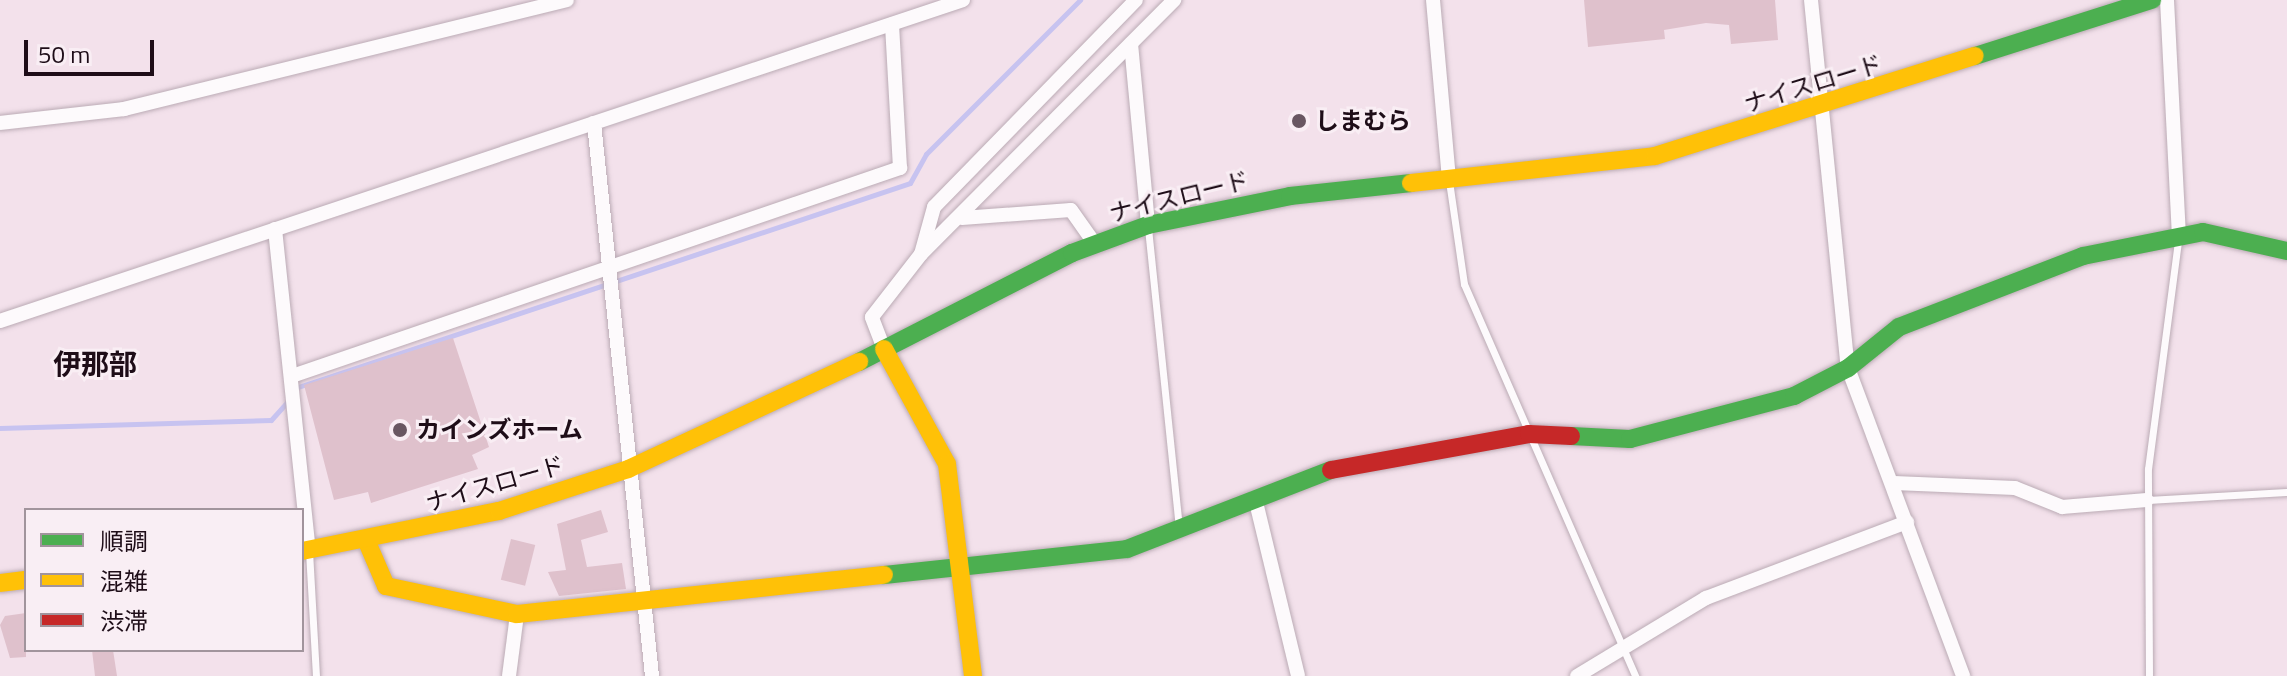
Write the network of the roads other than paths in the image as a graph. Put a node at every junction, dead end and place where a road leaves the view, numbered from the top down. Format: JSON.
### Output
{"nodes":[{"id":1,"x":567,"y":0,"type":"edge"},
{"id":2,"x":963,"y":0,"type":"edge"},
{"id":3,"x":1136,"y":0,"type":"edge"},
{"id":4,"x":1174,"y":0,"type":"edge"},
{"id":5,"x":1433,"y":0,"type":"edge"},
{"id":6,"x":1811,"y":0,"type":"edge"},
{"id":7,"x":2152,"y":0,"type":"edge"},
{"id":8,"x":2167,"y":0,"type":"edge"},
{"id":9,"x":892,"y":24,"type":"junction"},
{"id":10,"x":1131,"y":44,"type":"junction"},
{"id":11,"x":1821,"y":108,"type":"junction"},
{"id":12,"x":0,"y":123,"type":"edge"},
{"id":13,"x":594,"y":123,"type":"junction"},
{"id":14,"x":1449,"y":181,"type":"junction"},
{"id":15,"x":962,"y":218,"type":"junction"},
{"id":16,"x":1148,"y":225,"type":"junction"},
{"id":17,"x":275,"y":229,"type":"junction"},
{"id":18,"x":2179,"y":234,"type":"junction"},
{"id":19,"x":1095,"y":244,"type":"junction"},
{"id":20,"x":2287,"y":251,"type":"edge"},
{"id":21,"x":921,"y":254,"type":"junction"},
{"id":22,"x":609,"y":266,"type":"junction"},
{"id":23,"x":0,"y":321,"type":"edge"},
{"id":24,"x":884,"y":349,"type":"junction"},
{"id":25,"x":1848,"y":368,"type":"junction"},
{"id":26,"x":292,"y":376,"type":"junction"},
{"id":27,"x":1529,"y":434,"type":"junction"},
{"id":28,"x":628,"y":469,"type":"junction"},
{"id":29,"x":1894,"y":483,"type":"junction"},
{"id":30,"x":2287,"y":492,"type":"edge"},
{"id":31,"x":1255,"y":498,"type":"junction"},
{"id":32,"x":2147,"y":500,"type":"junction"},
{"id":33,"x":303,"y":508,"type":"edge"},
{"id":34,"x":1907,"y":522,"type":"junction"},
{"id":35,"x":304,"y":526,"type":"edge"},
{"id":36,"x":1180,"y":535,"type":"junction"},
{"id":37,"x":367,"y":542,"type":"junction"},
{"id":38,"x":306,"y":551,"type":"edge"},
{"id":39,"x":962,"y":568,"type":"junction"},
{"id":40,"x":24,"y":580,"type":"edge"},
{"id":41,"x":0,"y":583,"type":"edge"},
{"id":42,"x":646,"y":603,"type":"junction"},
{"id":43,"x":517,"y":614,"type":"junction"},
{"id":44,"x":1625,"y":650,"type":"junction"},
{"id":45,"x":316,"y":676,"type":"edge"},
{"id":46,"x":509,"y":676,"type":"edge"},
{"id":47,"x":652,"y":676,"type":"edge"},
{"id":48,"x":973,"y":676,"type":"edge"},
{"id":49,"x":1298,"y":676,"type":"edge"},
{"id":50,"x":1577,"y":676,"type":"edge"},
{"id":51,"x":1635,"y":676,"type":"edge"},
{"id":52,"x":1963,"y":676,"type":"edge"},
{"id":53,"x":2149,"y":676,"type":"edge"}],
"edges":[{"from":1,"to":12,"type":"street"},
{"from":2,"to":9,"type":"street"},
{"from":3,"to":21,"type":"street"},
{"from":4,"to":10,"type":"street"},
{"from":5,"to":14,"type":"street"},
{"from":6,"to":11,"type":"street"},
{"from":7,"to":11,"type":"street","name":"ナイスロード"},
{"from":8,"to":18,"type":"street"},
{"from":9,"to":13,"type":"street"},
{"from":9,"to":22,"type":"street"},
{"from":10,"to":15,"type":"street"},
{"from":10,"to":16,"type":"street"},
{"from":11,"to":14,"type":"street","name":"ナイスロード"},
{"from":11,"to":25,"type":"street"},
{"from":13,"to":17,"type":"street"},
{"from":13,"to":22,"type":"street"},
{"from":14,"to":16,"type":"street","name":"ナイスロード"},
{"from":14,"to":27,"type":"lane"},
{"from":15,"to":19,"type":"street"},
{"from":15,"to":21,"type":"street"},
{"from":16,"to":19,"type":"street","name":"ナイスロード"},
{"from":16,"to":36,"type":"lane"},
{"from":17,"to":23,"type":"street"},
{"from":17,"to":26,"type":"street"},
{"from":18,"to":20,"type":"street"},
{"from":18,"to":25,"type":"street"},
{"from":18,"to":32,"type":"lane"},
{"from":19,"to":24,"type":"street","name":"ナイスロード"},
{"from":21,"to":24,"type":"street"},
{"from":22,"to":26,"type":"street"},
{"from":22,"to":28,"type":"street"},
{"from":24,"to":28,"type":"street","name":"ナイスロード"},
{"from":24,"to":39,"type":"street"},
{"from":25,"to":27,"type":"street"},
{"from":25,"to":29,"type":"street"},
{"from":26,"to":33,"type":"street"},
{"from":27,"to":31,"type":"street"},
{"from":27,"to":44,"type":"lane"},
{"from":28,"to":37,"type":"street","name":"ナイスロード"},
{"from":28,"to":42,"type":"street"},
{"from":29,"to":32,"type":"street"},
{"from":29,"to":34,"type":"street"},
{"from":30,"to":32,"type":"lane"},
{"from":31,"to":36,"type":"street"},
{"from":31,"to":49,"type":"street"},
{"from":32,"to":53,"type":"lane"},
{"from":34,"to":44,"type":"street"},
{"from":34,"to":52,"type":"street"},
{"from":35,"to":38,"type":"street"},
{"from":36,"to":39,"type":"street"},
{"from":37,"to":38,"type":"street","name":"ナイスロード"},
{"from":37,"to":43,"type":"street"},
{"from":38,"to":45,"type":"lane"},
{"from":39,"to":42,"type":"street"},
{"from":39,"to":48,"type":"street"},
{"from":40,"to":41,"type":"street"},
{"from":42,"to":43,"type":"street"},
{"from":42,"to":47,"type":"street"},
{"from":43,"to":46,"type":"street"},
{"from":44,"to":50,"type":"street"},
{"from":44,"to":51,"type":"lane"}]}
